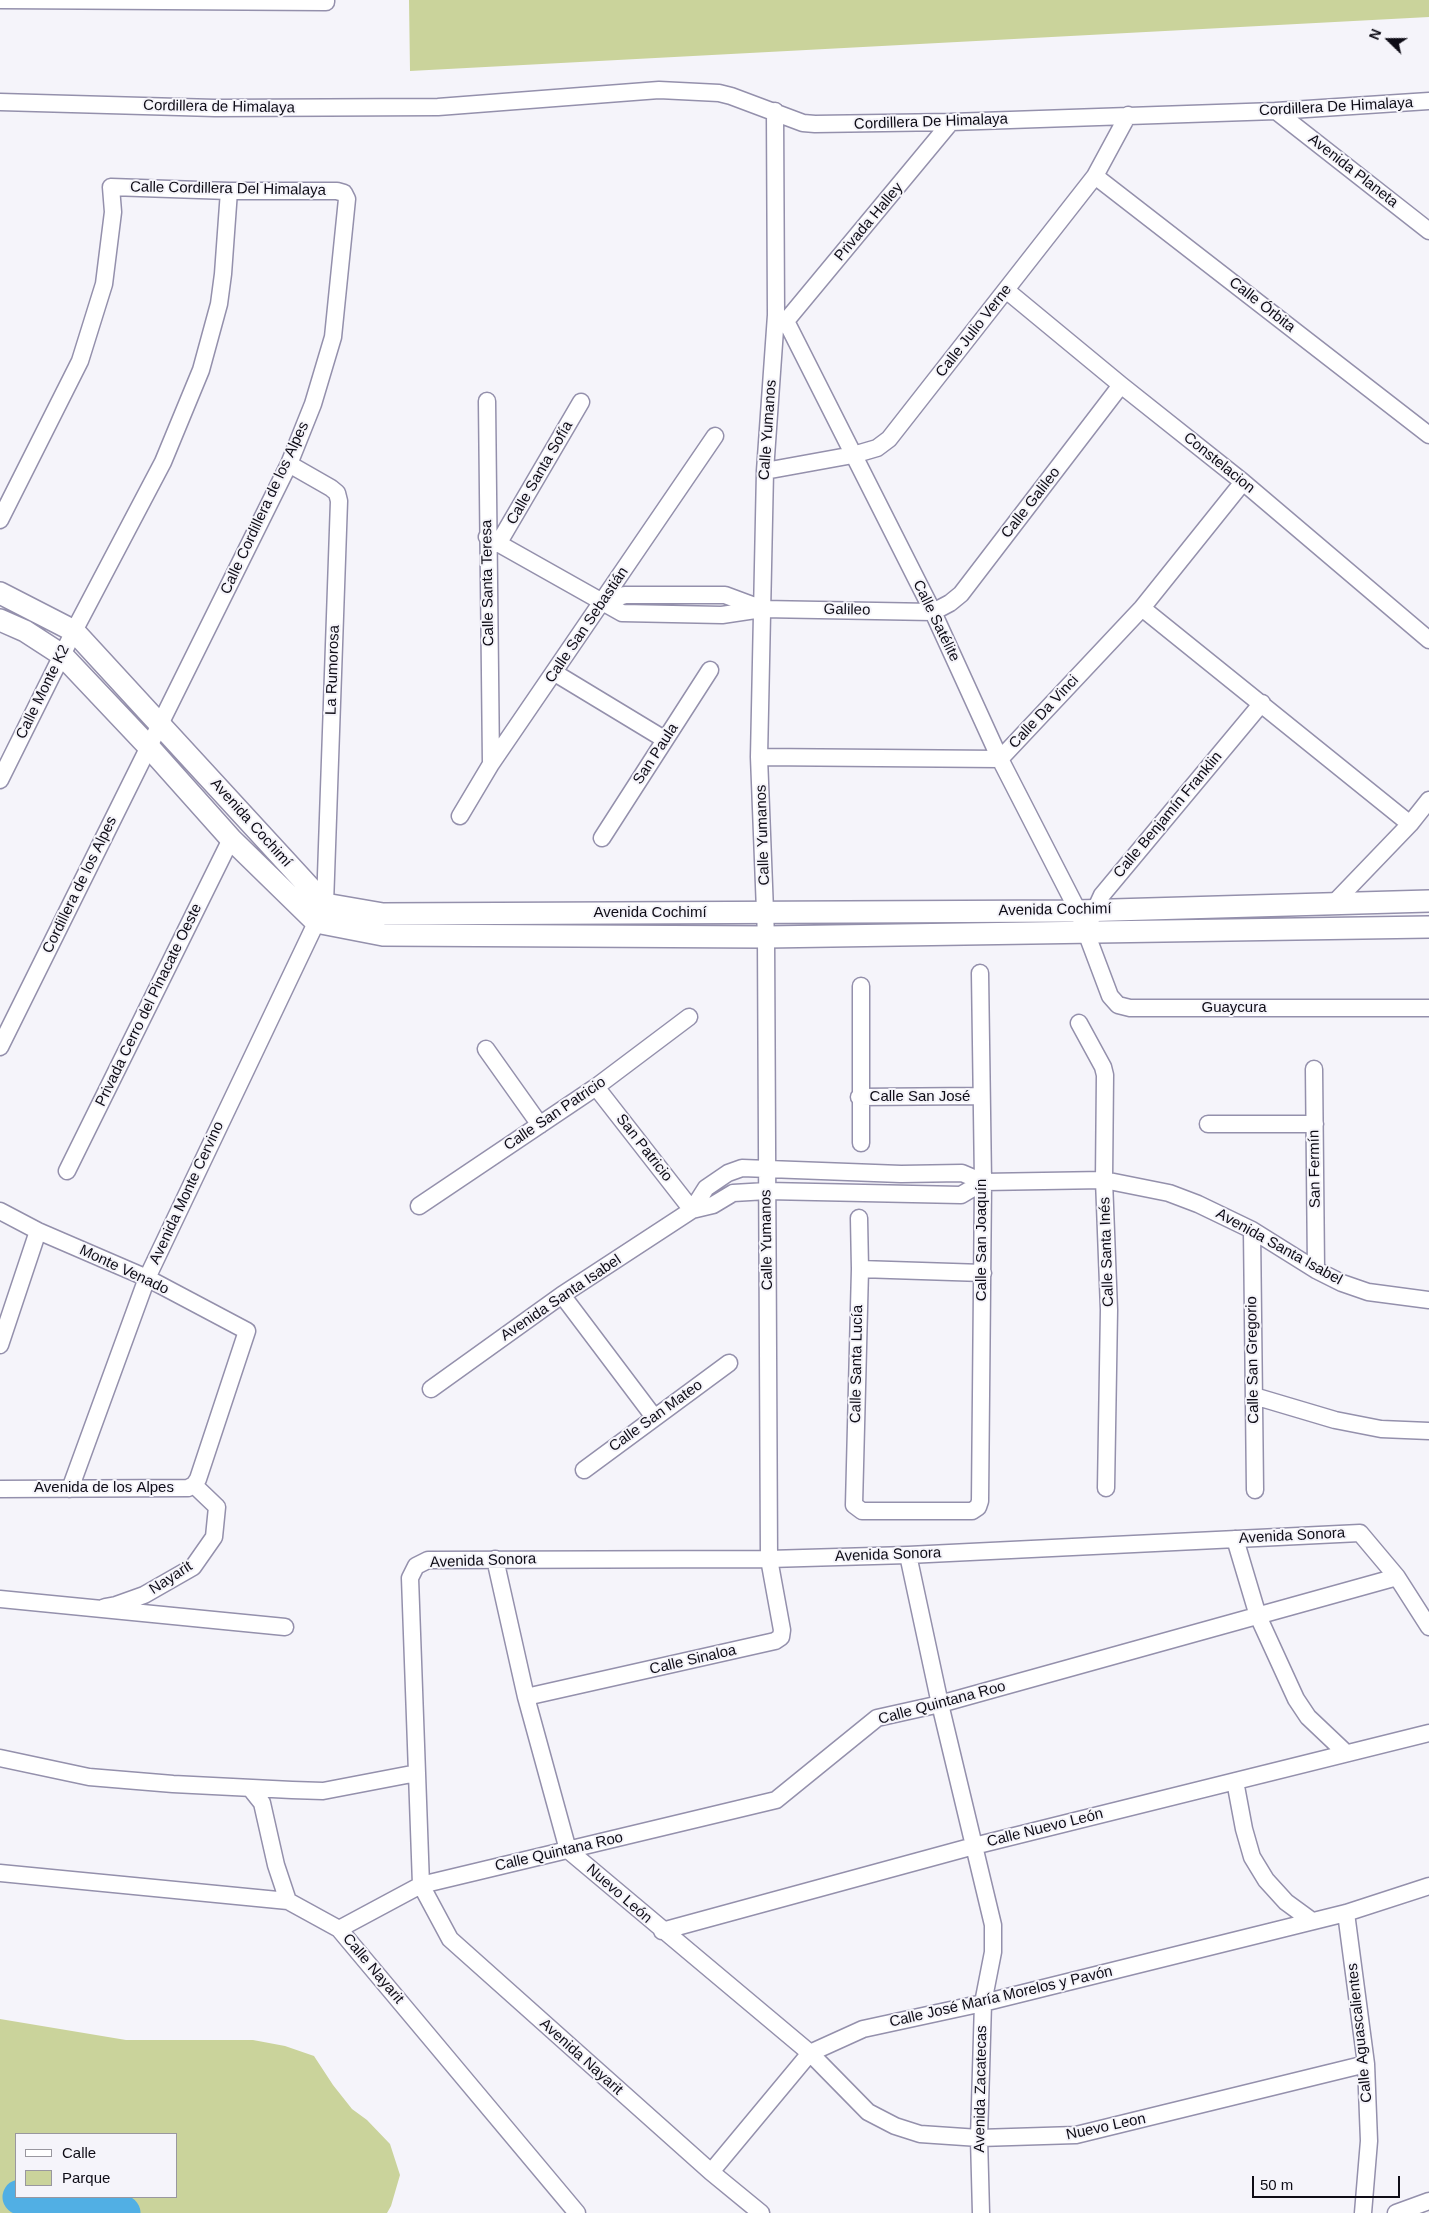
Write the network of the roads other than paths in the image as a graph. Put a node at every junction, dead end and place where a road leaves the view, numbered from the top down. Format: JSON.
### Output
{"nodes":[{"id":1,"x":0,"y":0,"type":"edge"},
{"id":2,"x":326,"y":0,"type":"edge"},
{"id":3,"x":1429,"y":101,"type":"edge"},
{"id":4,"x":0,"y":102,"type":"edge"},
{"id":5,"x":438,"y":107,"type":"joint"},
{"id":6,"x":1276,"y":110,"type":"junction"},
{"id":7,"x":775,"y":111,"type":"junction"},
{"id":8,"x":1128,"y":114,"type":"junction"},
{"id":9,"x":951,"y":122,"type":"junction"},
{"id":10,"x":1095,"y":176,"type":"junction"},
{"id":11,"x":230,"y":191,"type":"junction"},
{"id":12,"x":344,"y":193,"type":"joint"},
{"id":13,"x":1429,"y":231,"type":"edge"},
{"id":14,"x":1006,"y":290,"type":"junction"},
{"id":15,"x":781,"y":318,"type":"junction"},
{"id":16,"x":1121,"y":385,"type":"junction"},
{"id":17,"x":487,"y":401,"type":"dead end"},
{"id":18,"x":582,"y":402,"type":"dead end"},
{"id":19,"x":1429,"y":435,"type":"edge"},
{"id":20,"x":715,"y":436,"type":"dead end"},
{"id":21,"x":853,"y":455,"type":"junction"},
{"id":22,"x":289,"y":464,"type":"junction"},
{"id":23,"x":765,"y":471,"type":"junction"},
{"id":24,"x":1243,"y":482,"type":"junction"},
{"id":25,"x":0,"y":520,"type":"edge"},
{"id":26,"x":493,"y":540,"type":"junction"},
{"id":27,"x":0,"y":593,"type":"edge"},
{"id":28,"x":602,"y":602,"type":"junction"},
{"id":29,"x":1142,"y":608,"type":"junction"},
{"id":30,"x":762,"y":609,"type":"junction"},
{"id":31,"x":933,"y":612,"type":"junction"},
{"id":32,"x":0,"y":620,"type":"edge"},
{"id":33,"x":74,"y":631,"type":"junction"},
{"id":34,"x":1429,"y":640,"type":"edge"},
{"id":35,"x":62,"y":655,"type":"junction"},
{"id":36,"x":710,"y":670,"type":"dead end"},
{"id":37,"x":555,"y":673,"type":"junction"},
{"id":38,"x":1262,"y":704,"type":"junction"},
{"id":39,"x":160,"y":723,"type":"junction"},
{"id":40,"x":664,"y":739,"type":"junction"},
{"id":41,"x":148,"y":746,"type":"junction"},
{"id":42,"x":759,"y":757,"type":"junction"},
{"id":43,"x":1000,"y":758,"type":"junction"},
{"id":44,"x":492,"y":764,"type":"junction"},
{"id":45,"x":0,"y":780,"type":"edge"},
{"id":46,"x":1429,"y":800,"type":"edge"},
{"id":47,"x":460,"y":816,"type":"dead end"},
{"id":48,"x":1410,"y":824,"type":"junction"},
{"id":49,"x":602,"y":838,"type":"dead end"},
{"id":50,"x":231,"y":839,"type":"junction"},
{"id":51,"x":1429,"y":902,"type":"edge"},
{"id":52,"x":1334,"y":903,"type":"junction"},
{"id":53,"x":1086,"y":910,"type":"junction"},
{"id":54,"x":320,"y":913,"type":"junction"},
{"id":55,"x":766,"y":913,"type":"junction"},
{"id":56,"x":1429,"y":927,"type":"edge"},
{"id":57,"x":1087,"y":933,"type":"junction"},
{"id":58,"x":766,"y":938,"type":"junction"},
{"id":59,"x":980,"y":973,"type":"dead end"},
{"id":60,"x":861,"y":986,"type":"dead end"},
{"id":61,"x":1429,"y":1008,"type":"edge"},
{"id":62,"x":689,"y":1017,"type":"dead end"},
{"id":63,"x":1079,"y":1023,"type":"dead end"},
{"id":64,"x":0,"y":1047,"type":"edge"},
{"id":65,"x":486,"y":1049,"type":"dead end"},
{"id":66,"x":1314,"y":1069,"type":"dead end"},
{"id":67,"x":596,"y":1087,"type":"junction"},
{"id":68,"x":981,"y":1096,"type":"junction"},
{"id":69,"x":859,"y":1097,"type":"junction"},
{"id":70,"x":1208,"y":1124,"type":"dead end"},
{"id":71,"x":1314,"y":1124,"type":"junction"},
{"id":72,"x":540,"y":1125,"type":"junction"},
{"id":73,"x":861,"y":1144,"type":"dead end"},
{"id":74,"x":766,"y":1168,"type":"junction"},
{"id":75,"x":67,"y":1171,"type":"dead end"},
{"id":76,"x":901,"y":1174,"type":"junction"},
{"id":77,"x":1104,"y":1180,"type":"junction"},
{"id":78,"x":983,"y":1182,"type":"junction"},
{"id":79,"x":767,"y":1191,"type":"junction"},
{"id":80,"x":901,"y":1194,"type":"junction"},
{"id":81,"x":418,"y":1206,"type":"dead end"},
{"id":82,"x":692,"y":1210,"type":"junction"},
{"id":83,"x":0,"y":1211,"type":"edge"},
{"id":84,"x":859,"y":1218,"type":"dead end"},
{"id":85,"x":1252,"y":1230,"type":"junction"},
{"id":86,"x":38,"y":1231,"type":"junction"},
{"id":87,"x":860,"y":1269,"type":"junction"},
{"id":88,"x":1316,"y":1270,"type":"junction"},
{"id":89,"x":983,"y":1273,"type":"junction"},
{"id":90,"x":147,"y":1278,"type":"junction"},
{"id":91,"x":562,"y":1295,"type":"junction"},
{"id":92,"x":1429,"y":1300,"type":"edge"},
{"id":93,"x":247,"y":1331,"type":"joint"},
{"id":94,"x":0,"y":1346,"type":"edge"},
{"id":95,"x":729,"y":1363,"type":"dead end"},
{"id":96,"x":431,"y":1389,"type":"dead end"},
{"id":97,"x":1254,"y":1396,"type":"junction"},
{"id":98,"x":654,"y":1417,"type":"junction"},
{"id":99,"x":1429,"y":1431,"type":"edge"},
{"id":100,"x":584,"y":1470,"type":"dead end"},
{"id":101,"x":194,"y":1485,"type":"junction"},
{"id":102,"x":1106,"y":1488,"type":"dead end"},
{"id":103,"x":0,"y":1489,"type":"edge"},
{"id":104,"x":70,"y":1490,"type":"junction"},
{"id":105,"x":1255,"y":1490,"type":"dead end"},
{"id":106,"x":978,"y":1507,"type":"joint"},
{"id":107,"x":1235,"y":1539,"type":"junction"},
{"id":108,"x":908,"y":1555,"type":"junction"},
{"id":109,"x":495,"y":1559,"type":"junction"},
{"id":110,"x":769,"y":1559,"type":"junction"},
{"id":111,"x":1397,"y":1578,"type":"junction"},
{"id":112,"x":0,"y":1599,"type":"edge"},
{"id":113,"x":87,"y":1609,"type":"junction"},
{"id":114,"x":1258,"y":1616,"type":"junction"},
{"id":115,"x":285,"y":1627,"type":"dead end"},
{"id":116,"x":1429,"y":1627,"type":"edge"},
{"id":117,"x":526,"y":1697,"type":"junction"},
{"id":118,"x":940,"y":1704,"type":"junction"},
{"id":119,"x":1429,"y":1733,"type":"edge"},
{"id":120,"x":1346,"y":1753,"type":"junction"},
{"id":121,"x":0,"y":1758,"type":"edge"},
{"id":122,"x":417,"y":1773,"type":"junction"},
{"id":123,"x":1234,"y":1781,"type":"junction"},
{"id":124,"x":250,"y":1788,"type":"junction"},
{"id":125,"x":974,"y":1846,"type":"junction"},
{"id":126,"x":568,"y":1850,"type":"junction"},
{"id":127,"x":0,"y":1873,"type":"edge"},
{"id":128,"x":421,"y":1885,"type":"junction"},
{"id":129,"x":1429,"y":1886,"type":"edge"},
{"id":130,"x":288,"y":1901,"type":"junction"},
{"id":131,"x":1346,"y":1913,"type":"junction"},
{"id":132,"x":1312,"y":1921,"type":"junction"},
{"id":133,"x":339,"y":1929,"type":"junction"},
{"id":134,"x":662,"y":1930,"type":"junction"},
{"id":135,"x":983,"y":2003,"type":"junction"},
{"id":136,"x":810,"y":2053,"type":"junction"},
{"id":137,"x":1366,"y":2064,"type":"junction"},
{"id":138,"x":979,"y":2138,"type":"junction"},
{"id":139,"x":711,"y":2172,"type":"junction"},
{"id":140,"x":1429,"y":2201,"type":"edge"},
{"id":141,"x":577,"y":2213,"type":"edge"},
{"id":142,"x":761,"y":2213,"type":"edge"},
{"id":143,"x":981,"y":2213,"type":"edge"},
{"id":144,"x":1363,"y":2213,"type":"edge"},
{"id":145,"x":1396,"y":2213,"type":"edge"}],
"edges":[{"from":1,"to":2,"type":"street"},
{"from":3,"to":6,"type":"street","name":"Cordillera De Himalaya"},
{"from":4,"to":5,"type":"street","name":"Cordillera de Himalaya"},
{"from":5,"to":7,"type":"street","name":"Cordillera De Himalaya"},
{"from":6,"to":8,"type":"street","name":"Cordillera De Himalaya"},
{"from":6,"to":13,"type":"street","name":"Avenida Planeta"},
{"from":7,"to":9,"type":"street","name":"Cordillera De Himalaya"},
{"from":7,"to":15,"type":"street","name":"Calle Yumanos"},
{"from":8,"to":9,"type":"street","name":"Cordillera De Himalaya"},
{"from":8,"to":10,"type":"street","name":"Calle Julio Verne"},
{"from":9,"to":15,"type":"street","name":"Privada Halley"},
{"from":10,"to":14,"type":"street","name":"Calle Julio Verne"},
{"from":10,"to":19,"type":"street","name":"Calle Órbita"},
{"from":11,"to":12,"type":"street","name":"Calle Cordillera Del Himalaya"},
{"from":11,"to":25,"type":"street","name":"Calle Cordillera Del Himalaya"},
{"from":11,"to":33,"type":"street","name":"Calle Monte K2"},
{"from":12,"to":22,"type":"street","name":"Calle Cordillera de los Alpes"},
{"from":14,"to":16,"type":"street","name":"Constelacion"},
{"from":14,"to":21,"type":"street","name":"Calle Julio Verne"},
{"from":15,"to":21,"type":"street","name":"Calle Satélite"},
{"from":15,"to":23,"type":"street","name":"Calle Yumanos"},
{"from":16,"to":24,"type":"street","name":"Constelacion"},
{"from":16,"to":31,"type":"street","name":"Calle Galileo"},
{"from":17,"to":26,"type":"street","name":"Calle Santa Teresa"},
{"from":18,"to":26,"type":"street","name":"Calle Santa Sofía"},
{"from":20,"to":28,"type":"street","name":"Calle San Sebastián"},
{"from":21,"to":23,"type":"street","name":"Calle Julio Verne"},
{"from":21,"to":31,"type":"street","name":"Calle Satélite"},
{"from":22,"to":39,"type":"street","name":"Calle Cordillera de los Alpes"},
{"from":22,"to":54,"type":"street","name":"La Rumorosa"},
{"from":23,"to":30,"type":"street","name":"Calle Yumanos"},
{"from":24,"to":29,"type":"street","name":"Calle Da Vinci"},
{"from":24,"to":34,"type":"street","name":"Constelacion"},
{"from":26,"to":28,"type":"street"},
{"from":26,"to":44,"type":"street","name":"Calle Santa Teresa"},
{"from":27,"to":33,"type":"street","name":"Avenida Cochimí"},
{"from":28,"to":30,"type":"street","name":"Galileo"},
{"from":28,"to":37,"type":"street","name":"Calle San Sebastián"},
{"from":29,"to":38,"type":"street"},
{"from":29,"to":43,"type":"street","name":"Calle Da Vinci"},
{"from":30,"to":31,"type":"street","name":"Galileo"},
{"from":30,"to":42,"type":"street","name":"Calle Yumanos"},
{"from":31,"to":43,"type":"street","name":"Calle Satélite"},
{"from":32,"to":35,"type":"street","name":"Avenida Cochimí"},
{"from":33,"to":35,"type":"street","name":"Calle Monte K2"},
{"from":33,"to":39,"type":"street","name":"Avenida Cochimí"},
{"from":35,"to":41,"type":"street","name":"Avenida Cochimí"},
{"from":35,"to":45,"type":"street","name":"Calle Monte K2"},
{"from":36,"to":40,"type":"street","name":"San Paula"},
{"from":37,"to":40,"type":"street"},
{"from":37,"to":44,"type":"street","name":"Calle San Sebastián"},
{"from":38,"to":48,"type":"street"},
{"from":38,"to":53,"type":"street","name":"Calle Benjamín Franklin"},
{"from":39,"to":41,"type":"street","name":"Cordillera de los Alpes"},
{"from":39,"to":54,"type":"street","name":"Avenida Cochimí"},
{"from":40,"to":49,"type":"street","name":"San Paula"},
{"from":41,"to":50,"type":"street","name":"Avenida Cochimí"},
{"from":41,"to":64,"type":"street","name":"Cordillera de los Alpes"},
{"from":42,"to":43,"type":"street","name":"Calle Da Vinci"},
{"from":42,"to":55,"type":"street","name":"Calle Yumanos"},
{"from":43,"to":53,"type":"street","name":"Calle Satélite"},
{"from":44,"to":47,"type":"street","name":"Calle San Sebastián"},
{"from":46,"to":48,"type":"street"},
{"from":48,"to":52,"type":"street"},
{"from":50,"to":54,"type":"street","name":"Avenida Cochimí"},
{"from":50,"to":75,"type":"street","name":"Privada Cerro del Pinacate Oeste"},
{"from":51,"to":52,"type":"street","name":"Avenida Cochimí"},
{"from":52,"to":53,"type":"street","name":"Avenida Cochimí"},
{"from":53,"to":55,"type":"street","name":"Avenida Cochimí"},
{"from":53,"to":57,"type":"street","name":"Calle Benjamín Franklin"},
{"from":54,"to":55,"type":"street","name":"Avenida Cochimí"},
{"from":54,"to":58,"type":"street","name":"Avenida Cochimí"},
{"from":54,"to":90,"type":"street","name":"Avenida Monte Cervino"},
{"from":55,"to":58,"type":"street","name":"Calle Yumanos"},
{"from":56,"to":57,"type":"street","name":"Avenida Cochimí"},
{"from":57,"to":58,"type":"street","name":"Avenida Cochimí"},
{"from":57,"to":61,"type":"street","name":"Guaycura"},
{"from":58,"to":74,"type":"street","name":"Calle Yumanos"},
{"from":59,"to":68,"type":"street","name":"Calle San Joaquín"},
{"from":60,"to":69,"type":"street"},
{"from":62,"to":67,"type":"street","name":"Calle San Patricio"},
{"from":63,"to":77,"type":"street","name":"Calle Santa Inés"},
{"from":65,"to":72,"type":"street"},
{"from":66,"to":71,"type":"street","name":"San Fermín"},
{"from":67,"to":72,"type":"street","name":"Calle San Patricio"},
{"from":67,"to":82,"type":"street","name":"San Patricio"},
{"from":68,"to":69,"type":"street","name":"Calle San José"},
{"from":68,"to":78,"type":"street","name":"Calle San Joaquín"},
{"from":69,"to":73,"type":"street"},
{"from":70,"to":71,"type":"street"},
{"from":71,"to":88,"type":"street","name":"San Fermín"},
{"from":72,"to":81,"type":"street","name":"Calle San Patricio"},
{"from":74,"to":76,"type":"street","name":"Avenida Santa Isabel"},
{"from":74,"to":79,"type":"street","name":"Calle Yumanos"},
{"from":74,"to":82,"type":"street","name":"Avenida Santa Isabel"},
{"from":76,"to":78,"type":"street","name":"Avenida Santa Isabel"},
{"from":76,"to":80,"type":"street"},
{"from":77,"to":78,"type":"street","name":"Avenida Santa Isabel"},
{"from":77,"to":85,"type":"street","name":"Avenida Santa Isabel"},
{"from":77,"to":102,"type":"street","name":"Calle Santa Inés"},
{"from":78,"to":80,"type":"street","name":"Avenida Santa Isabel"},
{"from":78,"to":89,"type":"street","name":"Calle San Joaquín"},
{"from":79,"to":80,"type":"street","name":"Avenida Santa Isabel"},
{"from":79,"to":82,"type":"street","name":"Avenida Santa Isabel"},
{"from":79,"to":110,"type":"street","name":"Calle Yumanos"},
{"from":82,"to":91,"type":"street","name":"Avenida Santa Isabel"},
{"from":83,"to":86,"type":"street","name":"Monte Venado"},
{"from":84,"to":87,"type":"street","name":"Calle Santa Lucía"},
{"from":85,"to":88,"type":"street","name":"Avenida Santa Isabel"},
{"from":85,"to":97,"type":"street","name":"Calle San Gregorio"},
{"from":86,"to":90,"type":"street","name":"Monte Venado"},
{"from":86,"to":94,"type":"street"},
{"from":87,"to":89,"type":"street"},
{"from":87,"to":106,"type":"street","name":"Calle Santa Lucía"},
{"from":88,"to":92,"type":"street","name":"Avenida Santa Isabel"},
{"from":89,"to":106,"type":"street","name":"Calle San Joaquín"},
{"from":90,"to":93,"type":"street","name":"Monte Venado"},
{"from":90,"to":104,"type":"street","name":"Avenida Monte Cervino"},
{"from":91,"to":96,"type":"street","name":"Avenida Santa Isabel"},
{"from":91,"to":98,"type":"street"},
{"from":93,"to":101,"type":"street","name":"Avenida de los Alpes"},
{"from":95,"to":98,"type":"street","name":"Calle San Mateo"},
{"from":97,"to":99,"type":"street"},
{"from":97,"to":105,"type":"street","name":"Calle San Gregorio"},
{"from":98,"to":100,"type":"street","name":"Calle San Mateo"},
{"from":101,"to":104,"type":"street","name":"Avenida de los Alpes"},
{"from":101,"to":113,"type":"street","name":"Nayarit"},
{"from":103,"to":104,"type":"street","name":"Avenida de los Alpes"},
{"from":107,"to":108,"type":"street","name":"Avenida Sonora"},
{"from":107,"to":111,"type":"street","name":"Avenida Sonora"},
{"from":107,"to":114,"type":"street"},
{"from":108,"to":110,"type":"street","name":"Avenida Sonora"},
{"from":108,"to":118,"type":"street","name":"Avenida Zacatecas"},
{"from":109,"to":110,"type":"street","name":"Avenida Sonora"},
{"from":109,"to":117,"type":"street"},
{"from":109,"to":122,"type":"street","name":"Avenida Sonora"},
{"from":110,"to":117,"type":"street","name":"Calle Sinaloa"},
{"from":111,"to":114,"type":"street","name":"Calle Quintana Roo"},
{"from":111,"to":116,"type":"street"},
{"from":112,"to":113,"type":"street"},
{"from":113,"to":115,"type":"street"},
{"from":114,"to":118,"type":"street","name":"Calle Quintana Roo"},
{"from":114,"to":120,"type":"street"},
{"from":117,"to":126,"type":"street"},
{"from":118,"to":125,"type":"street","name":"Avenida Zacatecas"},
{"from":118,"to":126,"type":"street","name":"Calle Quintana Roo"},
{"from":119,"to":120,"type":"street","name":"Calle Nuevo León"},
{"from":120,"to":123,"type":"street","name":"Calle Nuevo León"},
{"from":121,"to":124,"type":"street"},
{"from":122,"to":124,"type":"street"},
{"from":122,"to":128,"type":"street"},
{"from":123,"to":125,"type":"street","name":"Calle Nuevo León"},
{"from":123,"to":132,"type":"street"},
{"from":124,"to":130,"type":"street"},
{"from":125,"to":134,"type":"street","name":"Calle Nuevo León"},
{"from":125,"to":135,"type":"street","name":"Avenida Zacatecas"},
{"from":126,"to":128,"type":"street","name":"Calle Quintana Roo"},
{"from":126,"to":134,"type":"street","name":"Nuevo León"},
{"from":127,"to":130,"type":"street"},
{"from":128,"to":133,"type":"street","name":"Calle Nayarit"},
{"from":128,"to":139,"type":"street","name":"Avenida Nayarit"},
{"from":129,"to":131,"type":"street","name":"Calle José María Morelos y Pavón"},
{"from":130,"to":133,"type":"street"},
{"from":131,"to":132,"type":"street","name":"Calle José María Morelos y Pavón"},
{"from":131,"to":137,"type":"street","name":"Calle Aguascalientes"},
{"from":132,"to":135,"type":"street","name":"Calle José María Morelos y Pavón"},
{"from":133,"to":141,"type":"street","name":"Calle Nayarit"},
{"from":134,"to":136,"type":"street","name":"Nuevo León"},
{"from":135,"to":136,"type":"street","name":"Calle José María Morelos y Pavón"},
{"from":135,"to":138,"type":"street","name":"Avenida Zacatecas"},
{"from":136,"to":138,"type":"street","name":"Nuevo Leon"},
{"from":136,"to":139,"type":"street","name":"Calle José María Morelos y Pavón"},
{"from":137,"to":138,"type":"street","name":"Nuevo Leon"},
{"from":137,"to":144,"type":"street","name":"Calle Aguascalientes"},
{"from":138,"to":143,"type":"street","name":"Avenida Zacatecas"},
{"from":139,"to":142,"type":"street","name":"Avenida Nayarit"},
{"from":140,"to":145,"type":"street"}]}
